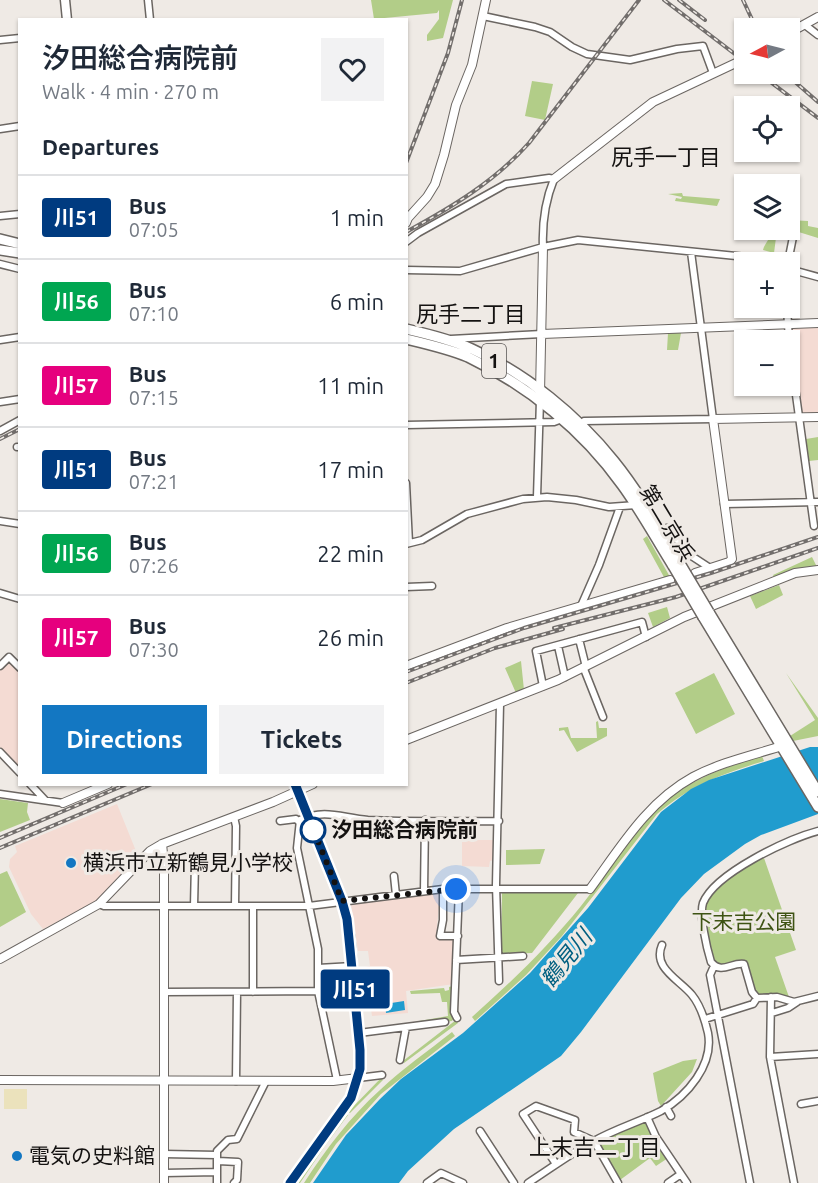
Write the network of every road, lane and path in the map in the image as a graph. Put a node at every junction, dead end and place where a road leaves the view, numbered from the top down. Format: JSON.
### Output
{"nodes":[{"id":1,"x":65,"y":0,"type":"edge"},
{"id":2,"x":148,"y":0,"type":"edge"},
{"id":3,"x":486,"y":0,"type":"edge"},
{"id":4,"x":483,"y":16,"type":"junction"},
{"id":5,"x":818,"y":17,"type":"edge"},
{"id":6,"x":67,"y":18,"type":"edge"},
{"id":7,"x":150,"y":18,"type":"edge"},
{"id":8,"x":805,"y":25,"type":"junction"},
{"id":9,"x":800,"y":28,"type":"edge"},
{"id":10,"x":818,"y":35,"type":"edge"},
{"id":11,"x":18,"y":38,"type":"edge"},
{"id":12,"x":0,"y":40,"type":"edge"},
{"id":13,"x":734,"y":64,"type":"edge"},
{"id":14,"x":713,"y":73,"type":"junction"},
{"id":15,"x":18,"y":126,"type":"edge"},
{"id":16,"x":0,"y":129,"type":"edge"},
{"id":17,"x":554,"y":179,"type":"junction"},
{"id":18,"x":18,"y":214,"type":"edge"},
{"id":19,"x":0,"y":216,"type":"edge"},
{"id":20,"x":408,"y":218,"type":"edge"},
{"id":21,"x":0,"y":239,"type":"edge"},
{"id":22,"x":408,"y":240,"type":"edge"},
{"id":23,"x":18,"y":244,"type":"edge"},
{"id":24,"x":543,"y":247,"type":"junction"},
{"id":25,"x":0,"y":250,"type":"edge"},
{"id":26,"x":691,"y":252,"type":"junction"},
{"id":27,"x":18,"y":254,"type":"edge"},
{"id":28,"x":734,"y":255,"type":"edge"},
{"id":29,"x":0,"y":264,"type":"edge"},
{"id":30,"x":18,"y":268,"type":"edge"},
{"id":31,"x":408,"y":270,"type":"edge"},
{"id":32,"x":800,"y":272,"type":"edge"},
{"id":33,"x":818,"y":277,"type":"edge"},
{"id":34,"x":786,"y":318,"type":"edge"},
{"id":35,"x":818,"y":323,"type":"edge"},
{"id":36,"x":786,"y":324,"type":"junction"},
{"id":37,"x":700,"y":327,"type":"junction"},
{"id":38,"x":408,"y":330,"type":"edge"},
{"id":39,"x":787,"y":330,"type":"edge"},
{"id":40,"x":542,"y":334,"type":"junction"},
{"id":41,"x":18,"y":337,"type":"edge"},
{"id":42,"x":0,"y":340,"type":"edge"},
{"id":43,"x":408,"y":340,"type":"edge"},
{"id":44,"x":444,"y":340,"type":"junction"},
{"id":45,"x":540,"y":390,"type":"junction"},
{"id":46,"x":795,"y":396,"type":"edge"},
{"id":47,"x":18,"y":399,"type":"edge"},
{"id":48,"x":540,"y":400,"type":"junction"},
{"id":49,"x":0,"y":402,"type":"edge"},
{"id":50,"x":798,"y":417,"type":"junction"},
{"id":51,"x":818,"y":417,"type":"edge"},
{"id":52,"x":562,"y":419,"type":"junction"},
{"id":53,"x":713,"y":419,"type":"junction"},
{"id":54,"x":18,"y":421,"type":"edge"},
{"id":55,"x":539,"y":422,"type":"junction"},
{"id":56,"x":581,"y":424,"type":"junction"},
{"id":57,"x":408,"y":425,"type":"edge"},
{"id":58,"x":0,"y":431,"type":"edge"},
{"id":59,"x":537,"y":497,"type":"junction"},
{"id":60,"x":810,"y":502,"type":"junction"},
{"id":61,"x":818,"y":502,"type":"edge"},
{"id":62,"x":724,"y":504,"type":"junction"},
{"id":63,"x":636,"y":505,"type":"junction"},
{"id":64,"x":620,"y":507,"type":"junction"},
{"id":65,"x":0,"y":521,"type":"edge"},
{"id":66,"x":18,"y":524,"type":"edge"},
{"id":67,"x":814,"y":526,"type":"dead end"},
{"id":68,"x":659,"y":529,"type":"junction"},
{"id":69,"x":408,"y":544,"type":"edge"},
{"id":70,"x":677,"y":566,"type":"junction"},
{"id":71,"x":711,"y":567,"type":"junction"},
{"id":72,"x":818,"y":570,"type":"edge"},
{"id":73,"x":695,"y":573,"type":"dead end"},
{"id":74,"x":670,"y":580,"type":"dead end"},
{"id":75,"x":432,"y":586,"type":"dead end"},
{"id":76,"x":408,"y":587,"type":"edge"},
{"id":77,"x":0,"y":593,"type":"edge"},
{"id":78,"x":18,"y":598,"type":"edge"},
{"id":79,"x":581,"y":606,"type":"junction"},
{"id":80,"x":646,"y":637,"type":"junction"},
{"id":81,"x":579,"y":639,"type":"junction"},
{"id":82,"x":558,"y":646,"type":"junction"},
{"id":83,"x":408,"y":665,"type":"edge"},
{"id":84,"x":0,"y":666,"type":"edge"},
{"id":85,"x":18,"y":666,"type":"edge"},
{"id":86,"x":585,"y":668,"type":"junction"},
{"id":87,"x":565,"y":677,"type":"junction"},
{"id":88,"x":543,"y":686,"type":"junction"},
{"id":89,"x":500,"y":704,"type":"junction"},
{"id":90,"x":603,"y":717,"type":"dead end"},
{"id":91,"x":408,"y":739,"type":"edge"},
{"id":92,"x":787,"y":748,"type":"junction"},
{"id":93,"x":0,"y":752,"type":"edge"},
{"id":94,"x":18,"y":771,"type":"edge"},
{"id":95,"x":32,"y":786,"type":"edge"},
{"id":96,"x":103,"y":786,"type":"edge"},
{"id":97,"x":296,"y":788,"type":"edge"},
{"id":98,"x":818,"y":792,"type":"edge"},
{"id":99,"x":0,"y":794,"type":"edge"},
{"id":100,"x":45,"y":801,"type":"junction"},
{"id":101,"x":63,"y":803,"type":"joint"},
{"id":102,"x":818,"y":807,"type":"edge"},
{"id":103,"x":234,"y":817,"type":"junction"},
{"id":104,"x":425,"y":820,"type":"junction"},
{"id":105,"x":280,"y":821,"type":"dead end"},
{"id":106,"x":499,"y":821,"type":"junction"},
{"id":107,"x":299,"y":822,"type":"junction"},
{"id":108,"x":818,"y":831,"type":"edge"},
{"id":109,"x":162,"y":844,"type":"junction"},
{"id":110,"x":195,"y":863,"type":"dead end"},
{"id":111,"x":394,"y":876,"type":"dead end"},
{"id":112,"x":443,"y":889,"type":"junction"},
{"id":113,"x":459,"y":889,"type":"junction"},
{"id":114,"x":497,"y":889,"type":"junction"},
{"id":115,"x":590,"y":889,"type":"joint"},
{"id":116,"x":424,"y":891,"type":"junction"},
{"id":117,"x":396,"y":895,"type":"junction"},
{"id":118,"x":342,"y":901,"type":"junction"},
{"id":119,"x":99,"y":904,"type":"junction"},
{"id":120,"x":163,"y":906,"type":"junction"},
{"id":121,"x":194,"y":906,"type":"junction"},
{"id":122,"x":235,"y":906,"type":"junction"},
{"id":123,"x":253,"y":906,"type":"junction"},
{"id":124,"x":309,"y":906,"type":"junction"},
{"id":125,"x":458,"y":936,"type":"junction"},
{"id":126,"x":662,"y":945,"type":"dead end"},
{"id":127,"x":523,"y":956,"type":"dead end"},
{"id":128,"x":497,"y":957,"type":"junction"},
{"id":129,"x":0,"y":959,"type":"edge"},
{"id":130,"x":456,"y":960,"type":"junction"},
{"id":131,"x":353,"y":966,"type":"junction"},
{"id":132,"x":714,"y":966,"type":"junction"},
{"id":133,"x":318,"y":968,"type":"junction"},
{"id":134,"x":499,"y":981,"type":"dead end"},
{"id":135,"x":318,"y":991,"type":"junction"},
{"id":136,"x":164,"y":992,"type":"junction"},
{"id":137,"x":237,"y":992,"type":"junction"},
{"id":138,"x":253,"y":992,"type":"junction"},
{"id":139,"x":818,"y":996,"type":"edge"},
{"id":140,"x":771,"y":997,"type":"junction"},
{"id":141,"x":757,"y":998,"type":"junction"},
{"id":142,"x":798,"y":1002,"type":"junction"},
{"id":143,"x":818,"y":1005,"type":"edge"},
{"id":144,"x":772,"y":1013,"type":"junction"},
{"id":145,"x":718,"y":1016,"type":"junction"},
{"id":146,"x":457,"y":1018,"type":"dead end"},
{"id":147,"x":705,"y":1019,"type":"junction"},
{"id":148,"x":445,"y":1022,"type":"dead end"},
{"id":149,"x":406,"y":1027,"type":"junction"},
{"id":150,"x":359,"y":1033,"type":"junction"},
{"id":151,"x":818,"y":1054,"type":"edge"},
{"id":152,"x":770,"y":1057,"type":"junction"},
{"id":153,"x":400,"y":1060,"type":"dead end"},
{"id":154,"x":382,"y":1075,"type":"dead end"},
{"id":155,"x":358,"y":1078,"type":"junction"},
{"id":156,"x":0,"y":1080,"type":"edge"},
{"id":157,"x":164,"y":1080,"type":"junction"},
{"id":158,"x":337,"y":1080,"type":"junction"},
{"id":159,"x":236,"y":1081,"type":"junction"},
{"id":160,"x":266,"y":1081,"type":"junction"},
{"id":161,"x":818,"y":1101,"type":"edge"},
{"id":162,"x":801,"y":1104,"type":"dead end"},
{"id":163,"x":666,"y":1107,"type":"junction"},
{"id":164,"x":671,"y":1116,"type":"dead end"},
{"id":165,"x":647,"y":1117,"type":"junction"},
{"id":166,"x":480,"y":1131,"type":"dead end"},
{"id":167,"x":594,"y":1141,"type":"junction"},
{"id":168,"x":164,"y":1154,"type":"junction"},
{"id":169,"x":217,"y":1158,"type":"junction"},
{"id":170,"x":556,"y":1164,"type":"junction"},
{"id":171,"x":217,"y":1172,"type":"junction"},
{"id":172,"x":164,"y":1173,"type":"junction"},
{"id":173,"x":681,"y":1174,"type":"junction"},
{"id":174,"x":164,"y":1183,"type":"edge"},
{"id":175,"x":217,"y":1183,"type":"edge"},
{"id":176,"x":234,"y":1183,"type":"edge"},
{"id":177,"x":290,"y":1183,"type":"edge"},
{"id":178,"x":427,"y":1183,"type":"edge"},
{"id":179,"x":463,"y":1183,"type":"edge"},
{"id":180,"x":514,"y":1183,"type":"edge"},
{"id":181,"x":528,"y":1183,"type":"edge"},
{"id":182,"x":618,"y":1183,"type":"edge"},
{"id":183,"x":668,"y":1183,"type":"edge"},
{"id":184,"x":687,"y":1183,"type":"edge"},
{"id":185,"x":750,"y":1183,"type":"edge"},
{"id":186,"x":794,"y":1183,"type":"edge"}],
"edges":[{"from":1,"to":6,"type":"main road"},
{"from":2,"to":7,"type":"street"},
{"from":3,"to":4,"type":"street"},
{"from":4,"to":14,"type":"street"},
{"from":4,"to":20,"type":"street"},
{"from":5,"to":8,"type":"street"},
{"from":8,"to":9,"type":"street"},
{"from":8,"to":10,"type":"street"},
{"from":11,"to":12,"type":"street"},
{"from":13,"to":14,"type":"street"},
{"from":14,"to":17,"type":"street"},
{"from":15,"to":16,"type":"street"},
{"from":17,"to":22,"type":"street"},
{"from":17,"to":24,"type":"street"},
{"from":18,"to":19,"type":"street"},
{"from":21,"to":23,"type":"highway"},
{"from":24,"to":26,"type":"street"},
{"from":24,"to":31,"type":"street"},
{"from":24,"to":40,"type":"street"},
{"from":25,"to":27,"type":"highway"},
{"from":26,"to":28,"type":"street"},
{"from":26,"to":37,"type":"street"},
{"from":29,"to":30,"type":"street"},
{"from":32,"to":33,"type":"street"},
{"from":34,"to":36,"type":"street"},
{"from":35,"to":36,"type":"street"},
{"from":36,"to":37,"type":"street"},
{"from":36,"to":39,"type":"street"},
{"from":37,"to":40,"type":"street"},
{"from":37,"to":53,"type":"street"},
{"from":38,"to":44,"type":"highway","name":"第二京浜","number":"1"},
{"from":40,"to":44,"type":"street"},
{"from":40,"to":45,"type":"street"},
{"from":41,"to":42,"type":"street"},
{"from":43,"to":48,"type":"highway","name":"第二京浜","number":"1"},
{"from":44,"to":45,"type":"highway","name":"第二京浜","number":"1"},
{"from":45,"to":48,"type":"street"},
{"from":45,"to":56,"type":"highway","name":"第二京浜","number":"1"},
{"from":46,"to":50,"type":"street"},
{"from":47,"to":49,"type":"street"},
{"from":48,"to":52,"type":"highway","name":"第二京浜","number":"1"},
{"from":48,"to":55,"type":"street"},
{"from":50,"to":51,"type":"street"},
{"from":50,"to":53,"type":"street"},
{"from":50,"to":60,"type":"street"},
{"from":52,"to":55,"type":"street"},
{"from":52,"to":63,"type":"highway","name":"第二京浜","number":"1"},
{"from":53,"to":56,"type":"street"},
{"from":53,"to":62,"type":"street"},
{"from":54,"to":58,"type":"street"},
{"from":55,"to":57,"type":"street"},
{"from":55,"to":59,"type":"street"},
{"from":56,"to":68,"type":"highway","name":"第二京浜","number":"1"},
{"from":59,"to":64,"type":"street"},
{"from":59,"to":69,"type":"street"},
{"from":60,"to":61,"type":"street"},
{"from":60,"to":62,"type":"street"},
{"from":60,"to":67,"type":"street"},
{"from":62,"to":71,"type":"street"},
{"from":63,"to":64,"type":"street"},
{"from":63,"to":70,"type":"highway","name":"第二京浜","number":"1"},
{"from":64,"to":79,"type":"street"},
{"from":65,"to":66,"type":"street"},
{"from":68,"to":70,"type":"highway","name":"第二京浜","number":"1"},
{"from":68,"to":71,"type":"street"},
{"from":70,"to":92,"type":"highway","name":"第二京浜","number":"1","bridge":true},
{"from":71,"to":73,"type":"street"},
{"from":72,"to":80,"type":"street"},
{"from":74,"to":79,"type":"street"},
{"from":75,"to":76,"type":"street"},
{"from":77,"to":78,"type":"street"},
{"from":79,"to":83,"type":"street"},
{"from":80,"to":81,"type":"street"},
{"from":80,"to":86,"type":"street"},
{"from":81,"to":82,"type":"street"},
{"from":81,"to":86,"type":"street"},
{"from":82,"to":87,"type":"street"},
{"from":82,"to":88,"type":"street"},
{"from":84,"to":85,"type":"street"},
{"from":86,"to":87,"type":"street"},
{"from":86,"to":90,"type":"street"},
{"from":87,"to":88,"type":"street"},
{"from":88,"to":89,"type":"street"},
{"from":89,"to":91,"type":"street"},
{"from":89,"to":106,"type":"street"},
{"from":92,"to":98,"type":"highway","name":"第二京浜","number":"1"},
{"from":92,"to":102,"type":"highway","name":"第二京浜","number":"1"},
{"from":92,"to":115,"type":"street"},
{"from":93,"to":94,"type":"street"},
{"from":95,"to":100,"type":"street"},
{"from":96,"to":101,"type":"street"},
{"from":97,"to":103,"type":"street"},
{"from":97,"to":118,"type":"main road","bridge":true},
{"from":99,"to":100,"type":"street"},
{"from":100,"to":101,"type":"street"},
{"from":103,"to":109,"type":"street"},
{"from":103,"to":122,"type":"street"},
{"from":104,"to":106,"type":"street"},
{"from":104,"to":107,"type":"street"},
{"from":104,"to":116,"type":"street"},
{"from":105,"to":107,"type":"street"},
{"from":106,"to":114,"type":"street"},
{"from":107,"to":124,"type":"street"},
{"from":108,"to":132,"type":"street"},
{"from":109,"to":119,"type":"street"},
{"from":109,"to":120,"type":"street"},
{"from":110,"to":121,"type":"street"},
{"from":111,"to":117,"type":"street"},
{"from":112,"to":113,"type":"street"},
{"from":112,"to":116,"type":"street"},
{"from":112,"to":125,"type":"street"},
{"from":113,"to":114,"type":"street"},
{"from":113,"to":125,"type":"street"},
{"from":114,"to":115,"type":"street"},
{"from":114,"to":128,"type":"street"},
{"from":116,"to":117,"type":"street"},
{"from":117,"to":118,"type":"street"},
{"from":118,"to":124,"type":"street"},
{"from":118,"to":131,"type":"main road"},
{"from":119,"to":120,"type":"street"},
{"from":119,"to":129,"type":"street"},
{"from":120,"to":121,"type":"street"},
{"from":120,"to":136,"type":"street"},
{"from":121,"to":122,"type":"street"},
{"from":122,"to":123,"type":"street"},
{"from":123,"to":124,"type":"street"},
{"from":123,"to":138,"type":"street"},
{"from":124,"to":133,"type":"street"},
{"from":125,"to":130,"type":"street"},
{"from":126,"to":147,"type":"street"},
{"from":127,"to":128,"type":"street"},
{"from":128,"to":130,"type":"street"},
{"from":128,"to":134,"type":"street"},
{"from":130,"to":146,"type":"street"},
{"from":131,"to":133,"type":"street"},
{"from":131,"to":150,"type":"main road"},
{"from":132,"to":141,"type":"street"},
{"from":132,"to":145,"type":"street"},
{"from":133,"to":135,"type":"street"},
{"from":135,"to":138,"type":"street"},
{"from":135,"to":158,"type":"street"},
{"from":136,"to":137,"type":"street"},
{"from":136,"to":157,"type":"street"},
{"from":137,"to":138,"type":"street"},
{"from":137,"to":159,"type":"street"},
{"from":139,"to":142,"type":"street"},
{"from":139,"to":143,"type":"street"},
{"from":140,"to":141,"type":"street"},
{"from":140,"to":142,"type":"street"},
{"from":140,"to":144,"type":"street"},
{"from":141,"to":145,"type":"street"},
{"from":142,"to":144,"type":"street"},
{"from":144,"to":152,"type":"street"},
{"from":145,"to":147,"type":"street"},
{"from":145,"to":185,"type":"street"},
{"from":147,"to":163,"type":"street"},
{"from":148,"to":149,"type":"street"},
{"from":149,"to":150,"type":"street"},
{"from":149,"to":153,"type":"street"},
{"from":150,"to":155,"type":"main road"},
{"from":151,"to":152,"type":"street"},
{"from":152,"to":186,"type":"street"},
{"from":154,"to":155,"type":"street"},
{"from":155,"to":158,"type":"street"},
{"from":155,"to":177,"type":"main road"},
{"from":156,"to":157,"type":"street"},
{"from":157,"to":159,"type":"street"},
{"from":157,"to":168,"type":"street"},
{"from":158,"to":160,"type":"street"},
{"from":159,"to":160,"type":"street"},
{"from":160,"to":169,"type":"street"},
{"from":161,"to":162,"type":"street"},
{"from":163,"to":164,"type":"street"},
{"from":163,"to":165,"type":"street"},
{"from":165,"to":167,"type":"street"},
{"from":165,"to":173,"type":"street"},
{"from":166,"to":180,"type":"street"},
{"from":167,"to":170,"type":"street"},
{"from":167,"to":170,"type":"street"},
{"from":167,"to":182,"type":"street"},
{"from":168,"to":169,"type":"street"},
{"from":168,"to":172,"type":"street"},
{"from":169,"to":171,"type":"street"},
{"from":169,"to":176,"type":"street"},
{"from":170,"to":181,"type":"street"},
{"from":171,"to":172,"type":"street"},
{"from":171,"to":175,"type":"street"},
{"from":172,"to":174,"type":"street"},
{"from":173,"to":183,"type":"street"},
{"from":173,"to":184,"type":"street"},
{"from":178,"to":179,"type":"street"}]}
